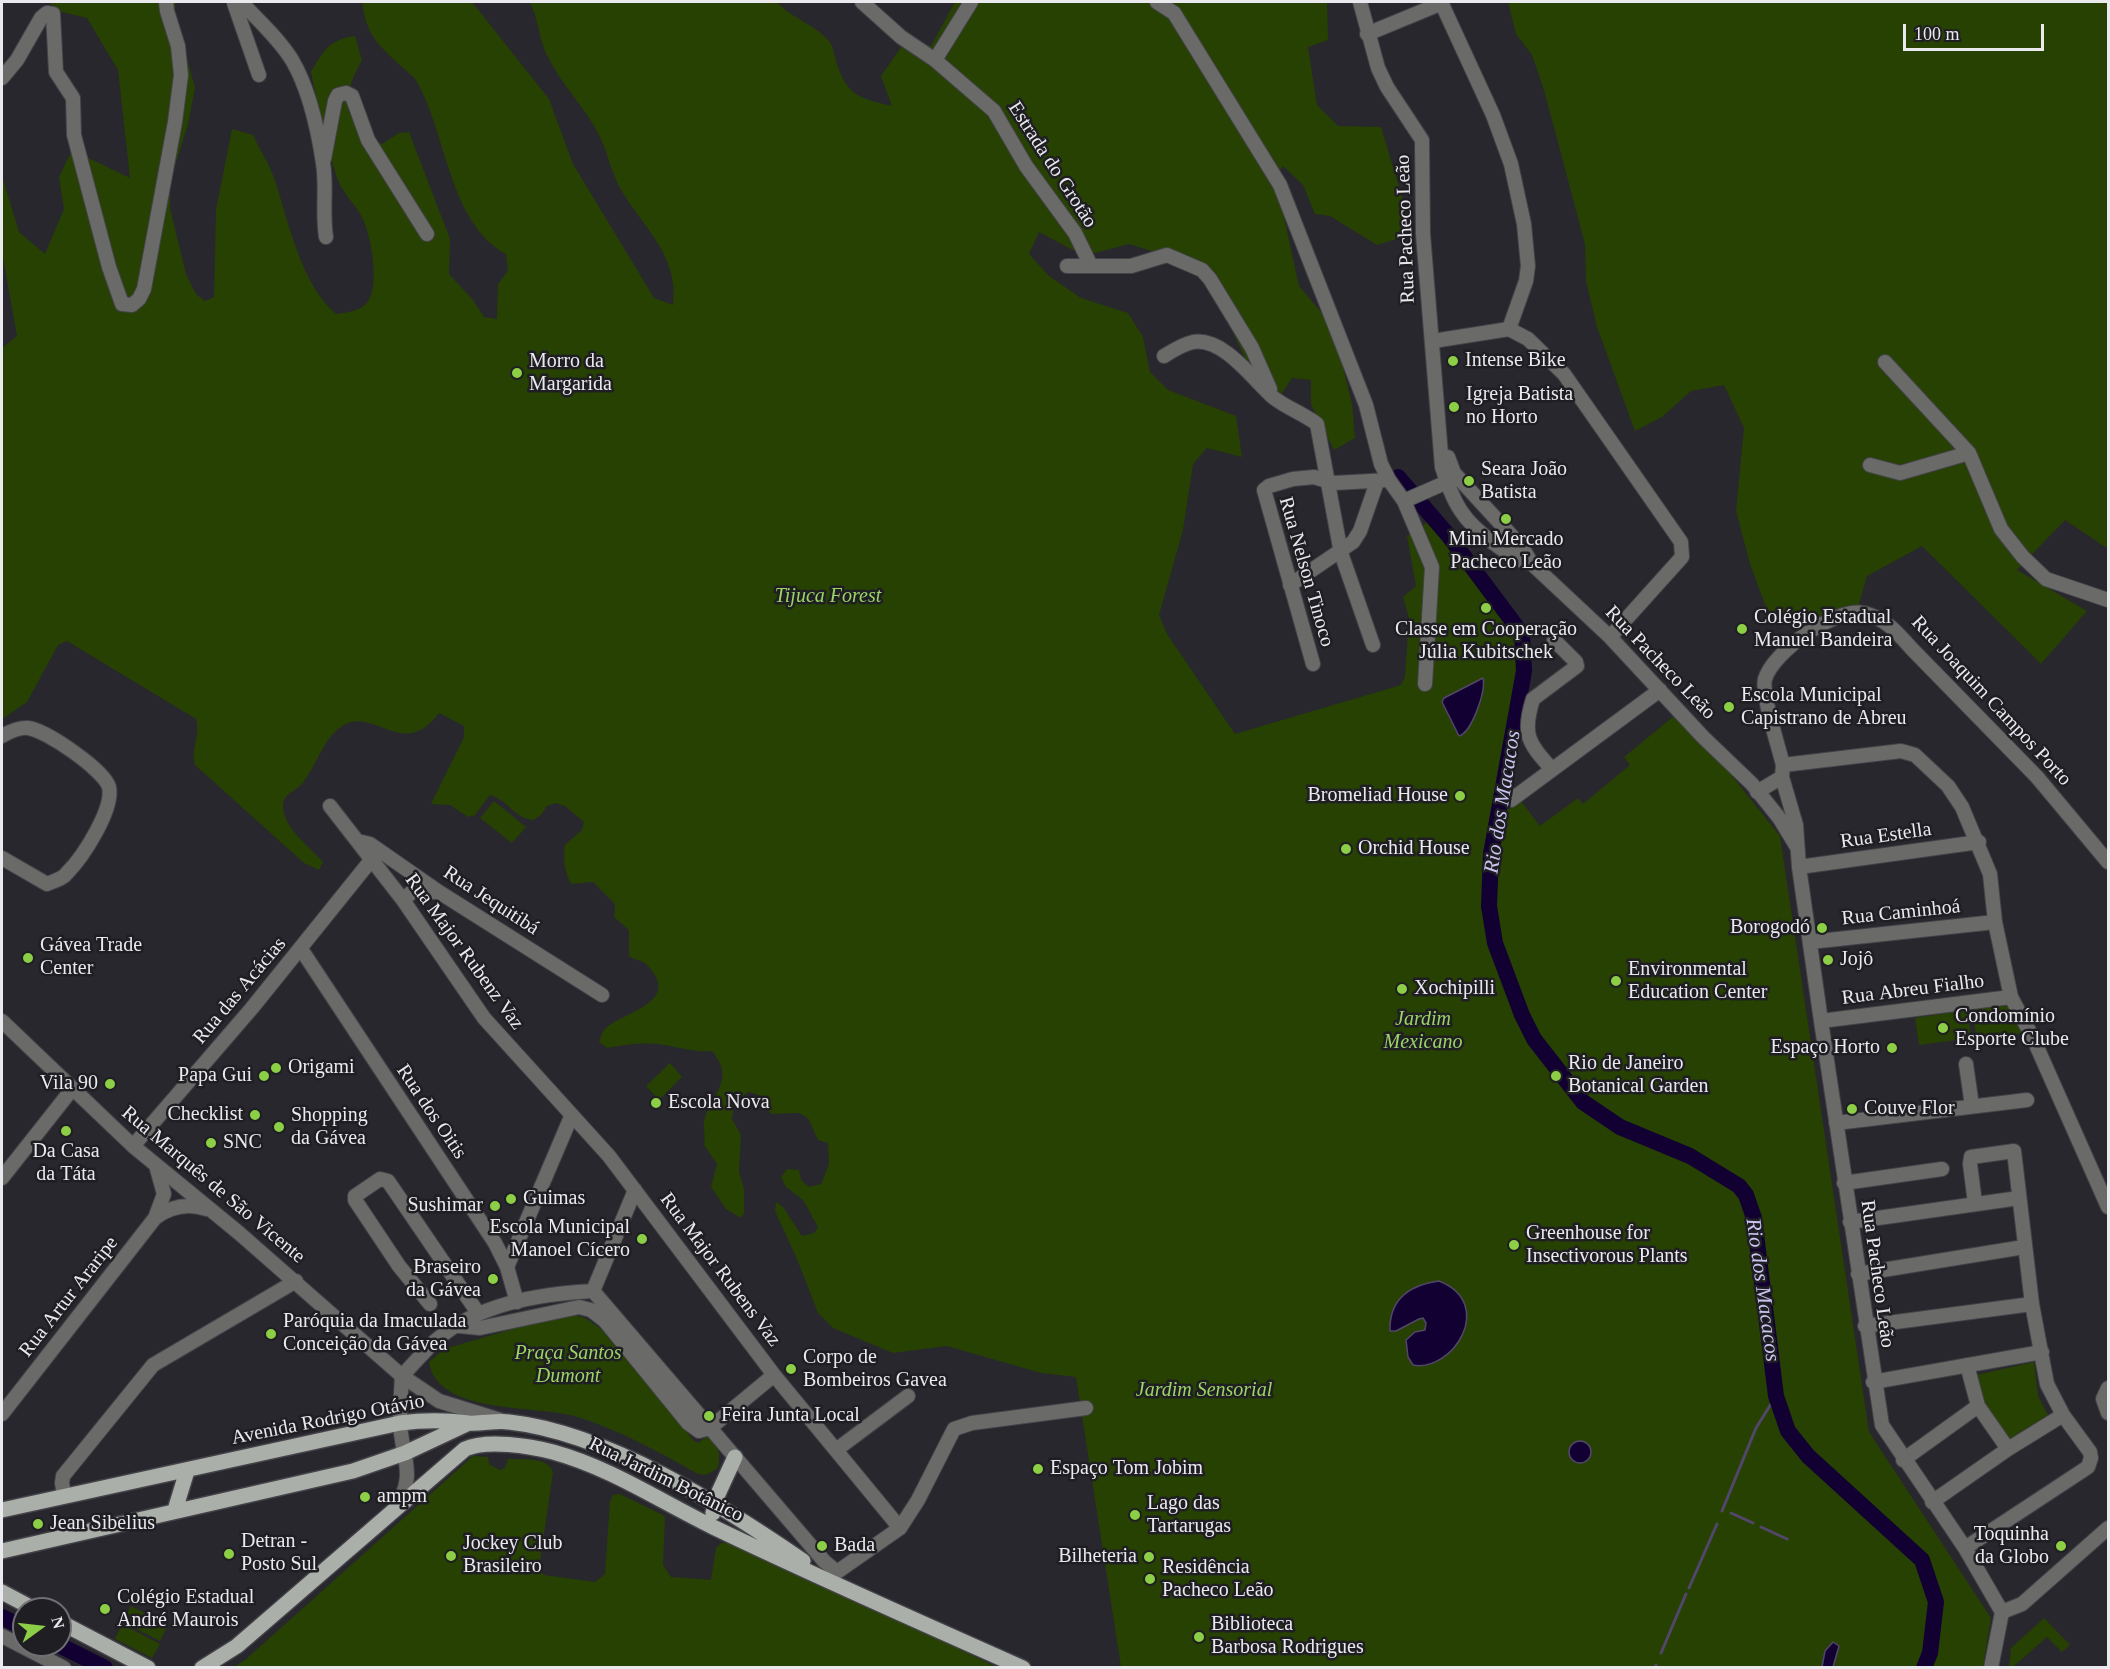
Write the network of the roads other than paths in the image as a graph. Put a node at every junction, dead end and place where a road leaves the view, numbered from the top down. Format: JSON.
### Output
{"nodes":[{"id":1,"x":166,"y":2,"type":"edge"},
{"id":2,"x":971,"y":2,"type":"edge"},
{"id":3,"x":1157,"y":2,"type":"edge"},
{"id":4,"x":1360,"y":2,"type":"edge"},
{"id":5,"x":1442,"y":2,"type":"edge"},
{"id":6,"x":239,"y":3,"type":"edge"},
{"id":7,"x":871,"y":4,"type":"edge"},
{"id":8,"x":1367,"y":34,"type":"junction"},
{"id":9,"x":934,"y":60,"type":"junction"},
{"id":10,"x":259,"y":75,"type":"dead end"},
{"id":11,"x":2,"y":78,"type":"edge"},
{"id":12,"x":323,"y":164,"type":"junction"},
{"id":13,"x":427,"y":234,"type":"dead end"},
{"id":14,"x":326,"y":237,"type":"dead end"},
{"id":15,"x":1067,"y":266,"type":"dead end"},
{"id":16,"x":1091,"y":266,"type":"junction"},
{"id":17,"x":1509,"y":329,"type":"junction"},
{"id":18,"x":1433,"y":341,"type":"junction"},
{"id":19,"x":1164,"y":356,"type":"dead end"},
{"id":20,"x":1885,"y":362,"type":"dead end"},
{"id":21,"x":1273,"y":396,"type":"junction"},
{"id":22,"x":1437,"y":397,"type":"junction"},
{"id":23,"x":1969,"y":453,"type":"junction"},
{"id":24,"x":1870,"y":465,"type":"dead end"},
{"id":25,"x":1327,"y":479,"type":"junction"},
{"id":26,"x":1383,"y":481,"type":"junction"},
{"id":27,"x":1448,"y":484,"type":"junction"},
{"id":28,"x":1464,"y":486,"type":"junction"},
{"id":29,"x":1404,"y":501,"type":"junction"},
{"id":30,"x":1482,"y":503,"type":"junction"},
{"id":31,"x":1469,"y":521,"type":"junction"},
{"id":32,"x":1341,"y":553,"type":"junction"},
{"id":33,"x":1532,"y":564,"type":"junction"},
{"id":34,"x":1290,"y":585,"type":"junction"},
{"id":35,"x":2109,"y":600,"type":"edge"},
{"id":36,"x":1610,"y":637,"type":"junction"},
{"id":37,"x":1554,"y":640,"type":"dead end"},
{"id":38,"x":1373,"y":645,"type":"dead end"},
{"id":39,"x":1312,"y":664,"type":"dead end"},
{"id":40,"x":1425,"y":684,"type":"dead end"},
{"id":41,"x":1660,"y":690,"type":"junction"},
{"id":42,"x":2,"y":736,"type":"edge"},
{"id":43,"x":1551,"y":768,"type":"junction"},
{"id":44,"x":1783,"y":771,"type":"junction"},
{"id":45,"x":1757,"y":792,"type":"junction"},
{"id":46,"x":1511,"y":800,"type":"dead end"},
{"id":47,"x":330,"y":806,"type":"dead end"},
{"id":48,"x":360,"y":841,"type":"junction"},
{"id":49,"x":1979,"y":843,"type":"junction"},
{"id":50,"x":1799,"y":851,"type":"junction"},
{"id":51,"x":2,"y":858,"type":"edge"},
{"id":52,"x":372,"y":859,"type":"junction"},
{"id":53,"x":2109,"y":862,"type":"edge"},
{"id":54,"x":1799,"y":867,"type":"junction"},
{"id":55,"x":439,"y":892,"type":"junction"},
{"id":56,"x":403,"y":900,"type":"junction"},
{"id":57,"x":1995,"y":922,"type":"junction"},
{"id":58,"x":1810,"y":942,"type":"junction"},
{"id":59,"x":301,"y":949,"type":"junction"},
{"id":60,"x":602,"y":995,"type":"dead end"},
{"id":61,"x":2011,"y":997,"type":"junction"},
{"id":62,"x":1821,"y":1021,"type":"junction"},
{"id":63,"x":2,"y":1022,"type":"edge"},
{"id":64,"x":1966,"y":1064,"type":"dead end"},
{"id":65,"x":73,"y":1088,"type":"junction"},
{"id":66,"x":2027,"y":1100,"type":"dead end"},
{"id":67,"x":1972,"y":1106,"type":"junction"},
{"id":68,"x":572,"y":1117,"type":"junction"},
{"id":69,"x":1836,"y":1123,"type":"junction"},
{"id":70,"x":133,"y":1146,"type":"junction"},
{"id":71,"x":150,"y":1161,"type":"junction"},
{"id":72,"x":1942,"y":1169,"type":"dead end"},
{"id":73,"x":2,"y":1178,"type":"edge"},
{"id":74,"x":1844,"y":1183,"type":"junction"},
{"id":75,"x":635,"y":1190,"type":"junction"},
{"id":76,"x":2019,"y":1198,"type":"junction"},
{"id":77,"x":1975,"y":1203,"type":"junction"},
{"id":78,"x":2109,"y":1207,"type":"edge"},
{"id":79,"x":214,"y":1213,"type":"junction"},
{"id":80,"x":155,"y":1218,"type":"junction"},
{"id":81,"x":1850,"y":1222,"type":"junction"},
{"id":82,"x":522,"y":1235,"type":"junction"},
{"id":83,"x":495,"y":1243,"type":"junction"},
{"id":84,"x":2025,"y":1247,"type":"junction"},
{"id":85,"x":507,"y":1267,"type":"junction"},
{"id":86,"x":1858,"y":1274,"type":"junction"},
{"id":87,"x":296,"y":1281,"type":"junction"},
{"id":88,"x":593,"y":1291,"type":"junction"},
{"id":89,"x":517,"y":1302,"type":"junction"},
{"id":90,"x":430,"y":1304,"type":"dead end"},
{"id":91,"x":2032,"y":1304,"type":"junction"},
{"id":92,"x":478,"y":1313,"type":"junction"},
{"id":93,"x":459,"y":1326,"type":"junction"},
{"id":94,"x":1865,"y":1326,"type":"junction"},
{"id":95,"x":2042,"y":1352,"type":"junction"},
{"id":96,"x":1967,"y":1365,"type":"junction"},
{"id":97,"x":774,"y":1375,"type":"junction"},
{"id":98,"x":402,"y":1376,"type":"junction"},
{"id":99,"x":1874,"y":1382,"type":"junction"},
{"id":100,"x":2106,"y":1390,"type":"edge"},
{"id":101,"x":908,"y":1396,"type":"dead end"},
{"id":102,"x":1978,"y":1406,"type":"junction"},
{"id":103,"x":1086,"y":1408,"type":"dead end"},
{"id":104,"x":2109,"y":1413,"type":"edge"},
{"id":105,"x":2,"y":1414,"type":"edge"},
{"id":106,"x":2063,"y":1415,"type":"junction"},
{"id":107,"x":508,"y":1421,"type":"junction"},
{"id":108,"x":400,"y":1423,"type":"junction"},
{"id":109,"x":469,"y":1423,"type":"junction"},
{"id":110,"x":710,"y":1428,"type":"junction"},
{"id":111,"x":2008,"y":1449,"type":"junction"},
{"id":112,"x":836,"y":1450,"type":"junction"},
{"id":113,"x":405,"y":1453,"type":"junction"},
{"id":114,"x":735,"y":1457,"type":"junction"},
{"id":115,"x":1903,"y":1460,"type":"junction"},
{"id":116,"x":187,"y":1471,"type":"junction"},
{"id":117,"x":64,"y":1495,"type":"junction"},
{"id":118,"x":1932,"y":1502,"type":"junction"},
{"id":119,"x":715,"y":1503,"type":"junction"},
{"id":120,"x":2,"y":1510,"type":"edge"},
{"id":121,"x":175,"y":1510,"type":"junction"},
{"id":122,"x":387,"y":1516,"type":"junction"},
{"id":123,"x":711,"y":1526,"type":"junction"},
{"id":124,"x":900,"y":1528,"type":"junction"},
{"id":125,"x":2109,"y":1528,"type":"edge"},
{"id":126,"x":1965,"y":1548,"type":"junction"},
{"id":127,"x":2,"y":1551,"type":"edge"},
{"id":128,"x":834,"y":1576,"type":"junction"},
{"id":129,"x":2002,"y":1612,"type":"junction"},
{"id":130,"x":72,"y":1628,"type":"edge"},
{"id":131,"x":2,"y":1635,"type":"edge"},
{"id":132,"x":142,"y":1666,"type":"edge"},
{"id":133,"x":64,"y":1668,"type":"edge"},
{"id":134,"x":202,"y":1668,"type":"edge"},
{"id":135,"x":1023,"y":1668,"type":"edge"},
{"id":136,"x":1991,"y":1668,"type":"edge"}],
"edges":[{"from":1,"to":11,"type":"street"},
{"from":2,"to":9,"type":"street"},
{"from":3,"to":26,"type":"street"},
{"from":4,"to":8,"type":"street","name":"Rua Pacheco Leão"},
{"from":5,"to":8,"type":"street"},
{"from":5,"to":17,"type":"street"},
{"from":6,"to":10,"type":"street"},
{"from":6,"to":12,"type":"street"},
{"from":7,"to":9,"type":"street","name":"Estrada do Grotão"},
{"from":8,"to":18,"type":"street","name":"Rua Pacheco Leão"},
{"from":9,"to":16,"type":"street","name":"Estrada do Grotão"},
{"from":12,"to":13,"type":"street"},
{"from":12,"to":14,"type":"street"},
{"from":15,"to":16,"type":"street"},
{"from":16,"to":21,"type":"street"},
{"from":17,"to":18,"type":"street"},
{"from":17,"to":36,"type":"street"},
{"from":18,"to":22,"type":"street","name":"Rua Pacheco Leão"},
{"from":19,"to":21,"type":"street"},
{"from":20,"to":23,"type":"street"},
{"from":21,"to":25,"type":"street"},
{"from":22,"to":27,"type":"street","name":"Rua Pacheco Leão"},
{"from":22,"to":28,"type":"street","name":"Rua Pacheco Leão"},
{"from":23,"to":24,"type":"street"},
{"from":23,"to":35,"type":"street"},
{"from":25,"to":26,"type":"street"},
{"from":25,"to":32,"type":"street"},
{"from":25,"to":34,"type":"street","name":"Rua Nelson Tinoco"},
{"from":26,"to":29,"type":"street"},
{"from":26,"to":32,"type":"street"},
{"from":27,"to":28,"type":"street"},
{"from":27,"to":29,"type":"street"},
{"from":27,"to":31,"type":"street","name":"Rua Pacheco Leão"},
{"from":28,"to":30,"type":"street","name":"Rua Pacheco Leão"},
{"from":29,"to":40,"type":"street"},
{"from":30,"to":31,"type":"street"},
{"from":30,"to":33,"type":"street","name":"Rua Pacheco Leão"},
{"from":31,"to":33,"type":"street","name":"Rua Pacheco Leão"},
{"from":32,"to":34,"type":"street"},
{"from":32,"to":38,"type":"street"},
{"from":33,"to":36,"type":"street","name":"Rua Pacheco Leão"},
{"from":34,"to":39,"type":"street","name":"Rua Nelson Tinoco"},
{"from":36,"to":41,"type":"street","name":"Rua Pacheco Leão"},
{"from":37,"to":43,"type":"street"},
{"from":41,"to":43,"type":"street"},
{"from":41,"to":45,"type":"street","name":"Rua Pacheco Leão"},
{"from":42,"to":51,"type":"street"},
{"from":43,"to":46,"type":"street"},
{"from":44,"to":45,"type":"street"},
{"from":44,"to":49,"type":"street"},
{"from":44,"to":50,"type":"street","name":"Rua Pacheco Leão"},
{"from":44,"to":53,"type":"street","name":"Rua Joaquim Campos Porto"},
{"from":45,"to":50,"type":"street","name":"Rua Pacheco Leão"},
{"from":47,"to":48,"type":"street","name":"Rua Major Rubenz Vaz"},
{"from":48,"to":52,"type":"street","name":"Rua Major Rubenz Vaz"},
{"from":48,"to":55,"type":"street","name":"Rua Jequitibá"},
{"from":49,"to":54,"type":"street","name":"Rua Estella"},
{"from":49,"to":57,"type":"street"},
{"from":50,"to":54,"type":"street","name":"Rua Pacheco Leão"},
{"from":52,"to":56,"type":"street","name":"Rua Major Rubenz Vaz"},
{"from":52,"to":59,"type":"street","name":"Rua das Acácias"},
{"from":54,"to":58,"type":"street","name":"Rua Pacheco Leão"},
{"from":55,"to":56,"type":"street"},
{"from":55,"to":60,"type":"street","name":"Rua Jequitibá"},
{"from":56,"to":68,"type":"street","name":"Rua Major Rubenz Vaz"},
{"from":57,"to":58,"type":"street","name":"Rua Caminhoá"},
{"from":57,"to":61,"type":"street"},
{"from":58,"to":62,"type":"street","name":"Rua Pacheco Leão"},
{"from":59,"to":70,"type":"street","name":"Rua das Acácias"},
{"from":59,"to":83,"type":"street","name":"Rua dos Oitis"},
{"from":61,"to":62,"type":"street","name":"Rua Abreu Fialho"},
{"from":61,"to":78,"type":"street"},
{"from":62,"to":69,"type":"street","name":"Rua Pacheco Leão"},
{"from":63,"to":65,"type":"street","name":"Rua Marquês de São Vicente"},
{"from":64,"to":67,"type":"street"},
{"from":65,"to":70,"type":"street","name":"Rua Marquês de São Vicente"},
{"from":65,"to":73,"type":"street"},
{"from":66,"to":67,"type":"street"},
{"from":67,"to":69,"type":"street"},
{"from":68,"to":75,"type":"street","name":"Rua Major Rubens Vaz"},
{"from":68,"to":82,"type":"street"},
{"from":69,"to":74,"type":"street","name":"Rua Pacheco Leão"},
{"from":70,"to":71,"type":"street","name":"Rua Marquês de São Vicente"},
{"from":71,"to":79,"type":"street","name":"Rua Marquês de São Vicente"},
{"from":71,"to":80,"type":"street","name":"Rua Artur Araripe"},
{"from":72,"to":74,"type":"street"},
{"from":74,"to":81,"type":"street","name":"Rua Pacheco Leão"},
{"from":75,"to":88,"type":"street"},
{"from":75,"to":97,"type":"street","name":"Rua Major Rubens Vaz"},
{"from":76,"to":77,"type":"street"},
{"from":76,"to":77,"type":"street"},
{"from":76,"to":84,"type":"street"},
{"from":77,"to":81,"type":"street"},
{"from":79,"to":80,"type":"street"},
{"from":79,"to":87,"type":"street","name":"Rua Marquês de São Vicente"},
{"from":80,"to":105,"type":"street","name":"Rua Artur Araripe"},
{"from":81,"to":86,"type":"street","name":"Rua Pacheco Leão"},
{"from":82,"to":83,"type":"street"},
{"from":82,"to":85,"type":"street"},
{"from":83,"to":85,"type":"street","name":"Rua dos Oitis"},
{"from":84,"to":86,"type":"street"},
{"from":84,"to":91,"type":"street"},
{"from":85,"to":89,"type":"street","name":"Rua dos Oitis"},
{"from":86,"to":94,"type":"street","name":"Rua Pacheco Leão"},
{"from":87,"to":98,"type":"street","name":"Rua Marquês de São Vicente"},
{"from":87,"to":117,"type":"street"},
{"from":88,"to":89,"type":"street"},
{"from":88,"to":110,"type":"street"},
{"from":89,"to":92,"type":"street"},
{"from":90,"to":92,"type":"street"},
{"from":91,"to":94,"type":"street"},
{"from":91,"to":95,"type":"street"},
{"from":92,"to":93,"type":"street"},
{"from":93,"to":98,"type":"street"},
{"from":93,"to":110,"type":"street"},
{"from":94,"to":99,"type":"street","name":"Rua Pacheco Leão"},
{"from":95,"to":96,"type":"street"},
{"from":95,"to":106,"type":"street"},
{"from":96,"to":99,"type":"street"},
{"from":96,"to":102,"type":"street"},
{"from":97,"to":110,"type":"street"},
{"from":97,"to":112,"type":"street","name":"Rua Major Rubens Vaz"},
{"from":98,"to":107,"type":"street"},
{"from":98,"to":108,"type":"street"},
{"from":99,"to":115,"type":"street","name":"Rua Pacheco Leão"},
{"from":100,"to":104,"type":"street"},
{"from":101,"to":112,"type":"street"},
{"from":102,"to":111,"type":"street"},
{"from":102,"to":115,"type":"street"},
{"from":103,"to":124,"type":"street"},
{"from":106,"to":111,"type":"street"},
{"from":106,"to":126,"type":"street"},
{"from":107,"to":109,"type":"main road","name":"Rua Jardim Botânico"},
{"from":107,"to":119,"type":"main road","name":"Rua Jardim Botânico"},
{"from":108,"to":109,"type":"main road","name":"Avenida Rodrigo Otávio"},
{"from":108,"to":113,"type":"street"},
{"from":108,"to":116,"type":"main road","name":"Avenida Rodrigo Otávio"},
{"from":109,"to":113,"type":"main road","name":"Avenida Rodrigo Otávio"},
{"from":110,"to":114,"type":"street"},
{"from":111,"to":118,"type":"street"},
{"from":112,"to":124,"type":"street","name":"Rua Major Rubens Vaz"},
{"from":113,"to":121,"type":"main road","name":"Avenida Rodrigo Otávio"},
{"from":113,"to":122,"type":"street"},
{"from":114,"to":119,"type":"main road"},
{"from":114,"to":128,"type":"street"},
{"from":115,"to":118,"type":"street","name":"Rua Pacheco Leão"},
{"from":116,"to":117,"type":"main road","name":"Avenida Rodrigo Otávio"},
{"from":116,"to":121,"type":"main road"},
{"from":117,"to":120,"type":"main road","name":"Avenida Rodrigo Otávio"},
{"from":118,"to":126,"type":"street","name":"Rua Pacheco Leão"},
{"from":119,"to":123,"type":"main road"},
{"from":119,"to":128,"type":"main road","name":"Rua Jardim Botânico"},
{"from":121,"to":127,"type":"main road","name":"Avenida Rodrigo Otávio"},
{"from":122,"to":123,"type":"main road","name":"Rua Jardim Botânico"},
{"from":122,"to":134,"type":"main road"},
{"from":123,"to":128,"type":"main road","name":"Rua Jardim Botânico"},
{"from":124,"to":128,"type":"street"},
{"from":125,"to":129,"type":"street"},
{"from":126,"to":129,"type":"street","name":"Rua Pacheco Leão"},
{"from":128,"to":135,"type":"main road","name":"Rua Jardim Botânico"},
{"from":129,"to":136,"type":"street"},
{"from":130,"to":132,"type":"main road"},
{"from":131,"to":133,"type":"street"}]}
